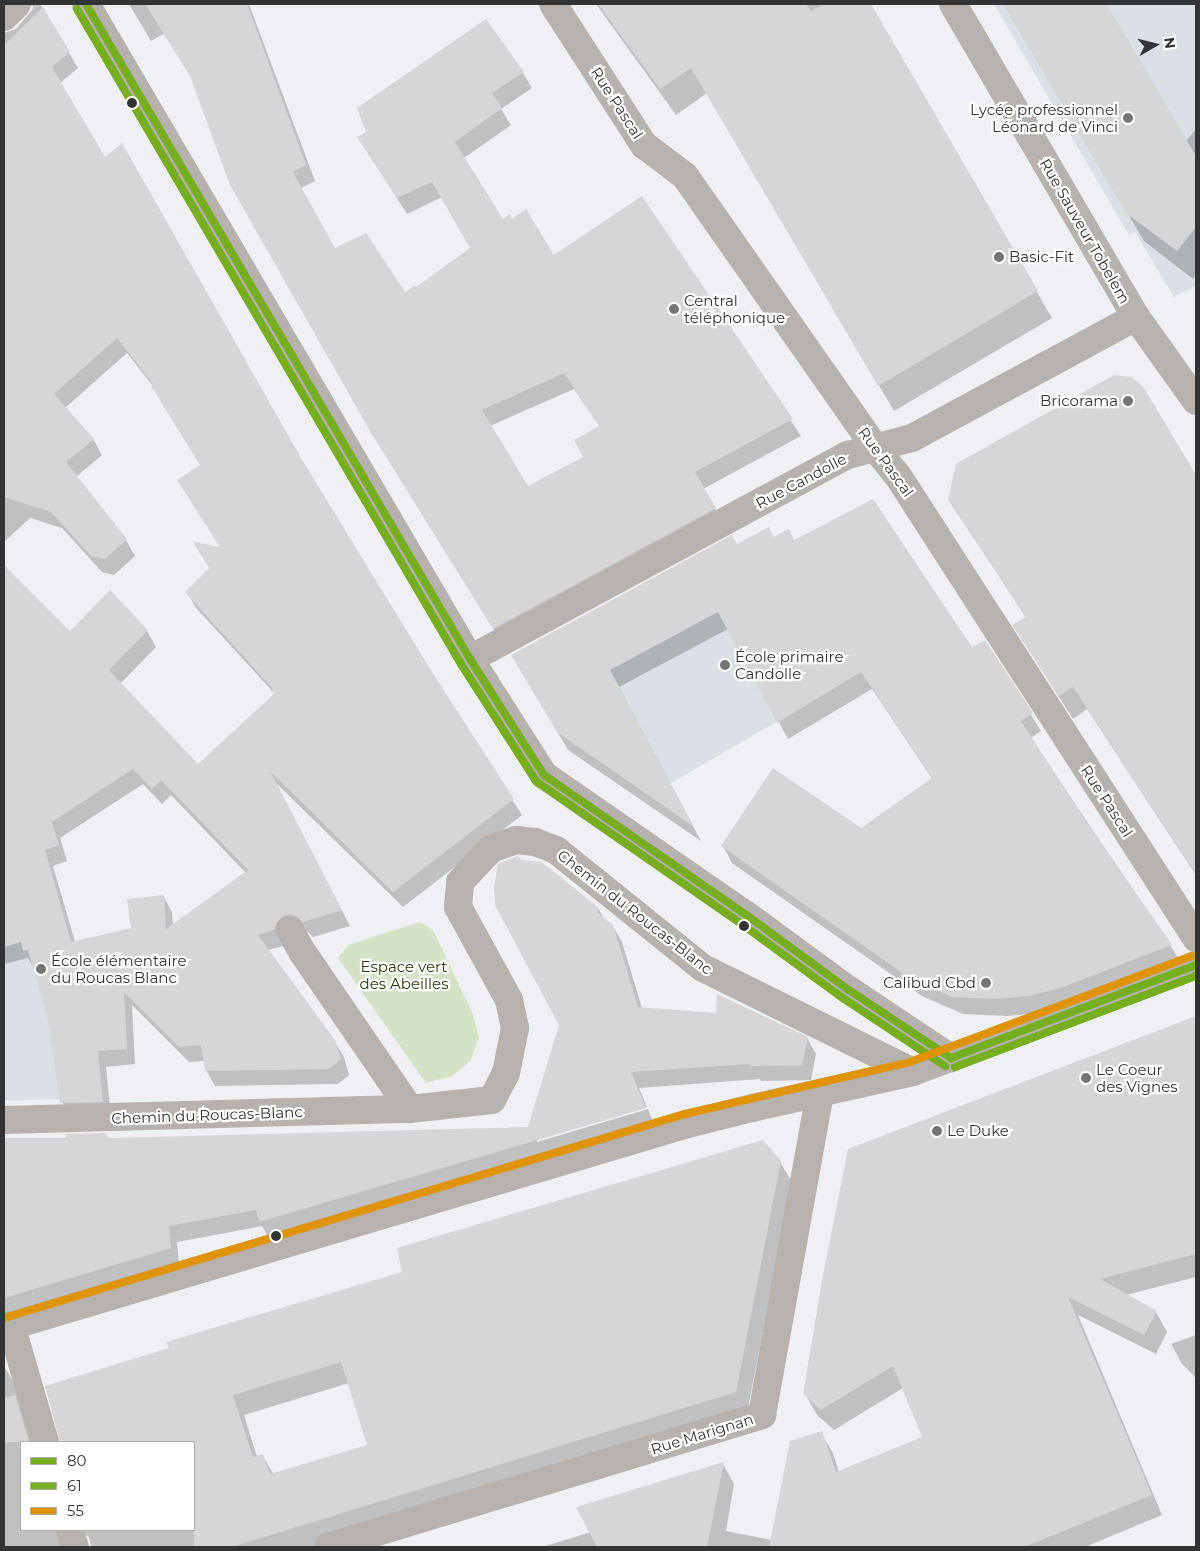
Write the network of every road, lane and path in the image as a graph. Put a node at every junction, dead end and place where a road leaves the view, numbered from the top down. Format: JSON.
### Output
{"nodes":[{"id":1,"x":17,"y":4,"type":"edge"},
{"id":2,"x":86,"y":4,"type":"edge"},
{"id":3,"x":553,"y":4,"type":"edge"},
{"id":4,"x":953,"y":4,"type":"edge"},
{"id":5,"x":4,"y":17,"type":"edge"},
{"id":6,"x":1136,"y":317,"type":"junction"},
{"id":7,"x":1196,"y":400,"type":"edge"},
{"id":8,"x":876,"y":449,"type":"junction"},
{"id":9,"x":470,"y":659,"type":"junction"},
{"id":10,"x":290,"y":930,"type":"dead end"},
{"id":11,"x":1196,"y":938,"type":"edge"},
{"id":12,"x":1196,"y":965,"type":"edge"},
{"id":13,"x":951,"y":1058,"type":"junction"},
{"id":14,"x":913,"y":1072,"type":"junction"},
{"id":15,"x":820,"y":1093,"type":"junction"},
{"id":16,"x":410,"y":1109,"type":"junction"},
{"id":17,"x":4,"y":1120,"type":"edge"},
{"id":18,"x":7,"y":1326,"type":"edge"},
{"id":19,"x":45,"y":1441,"type":"edge"},
{"id":20,"x":70,"y":1531,"type":"edge"},
{"id":21,"x":363,"y":1542,"type":"edge"},
{"id":22,"x":75,"y":1547,"type":"edge"},
{"id":23,"x":328,"y":1547,"type":"edge"}],
"edges":[{"from":1,"to":5,"type":"street"},
{"from":2,"to":9,"type":"street"},
{"from":3,"to":8,"type":"street","name":"Rue Pascal"},
{"from":4,"to":6,"type":"street","name":"Rue Sauveur Tobelem"},
{"from":6,"to":7,"type":"street","name":"Rue Sauveur Tobelem"},
{"from":6,"to":8,"type":"street","name":"Rue Candolle"},
{"from":8,"to":9,"type":"street","name":"Rue Candolle"},
{"from":8,"to":11,"type":"street","name":"Rue Pascal"},
{"from":9,"to":13,"type":"street"},
{"from":10,"to":16,"type":"street"},
{"from":12,"to":13,"type":"street"},
{"from":13,"to":14,"type":"street"},
{"from":14,"to":15,"type":"street"},
{"from":14,"to":16,"type":"street","name":"Chemin du Roucas-Blanc"},
{"from":15,"to":18,"type":"street"},
{"from":15,"to":21,"type":"street","name":"Rue Marignan"},
{"from":16,"to":17,"type":"street","name":"Chemin du Roucas-Blanc"},
{"from":18,"to":19,"type":"street"},
{"from":20,"to":22,"type":"street"},
{"from":21,"to":23,"type":"street","name":"Rue Marignan"}]}
